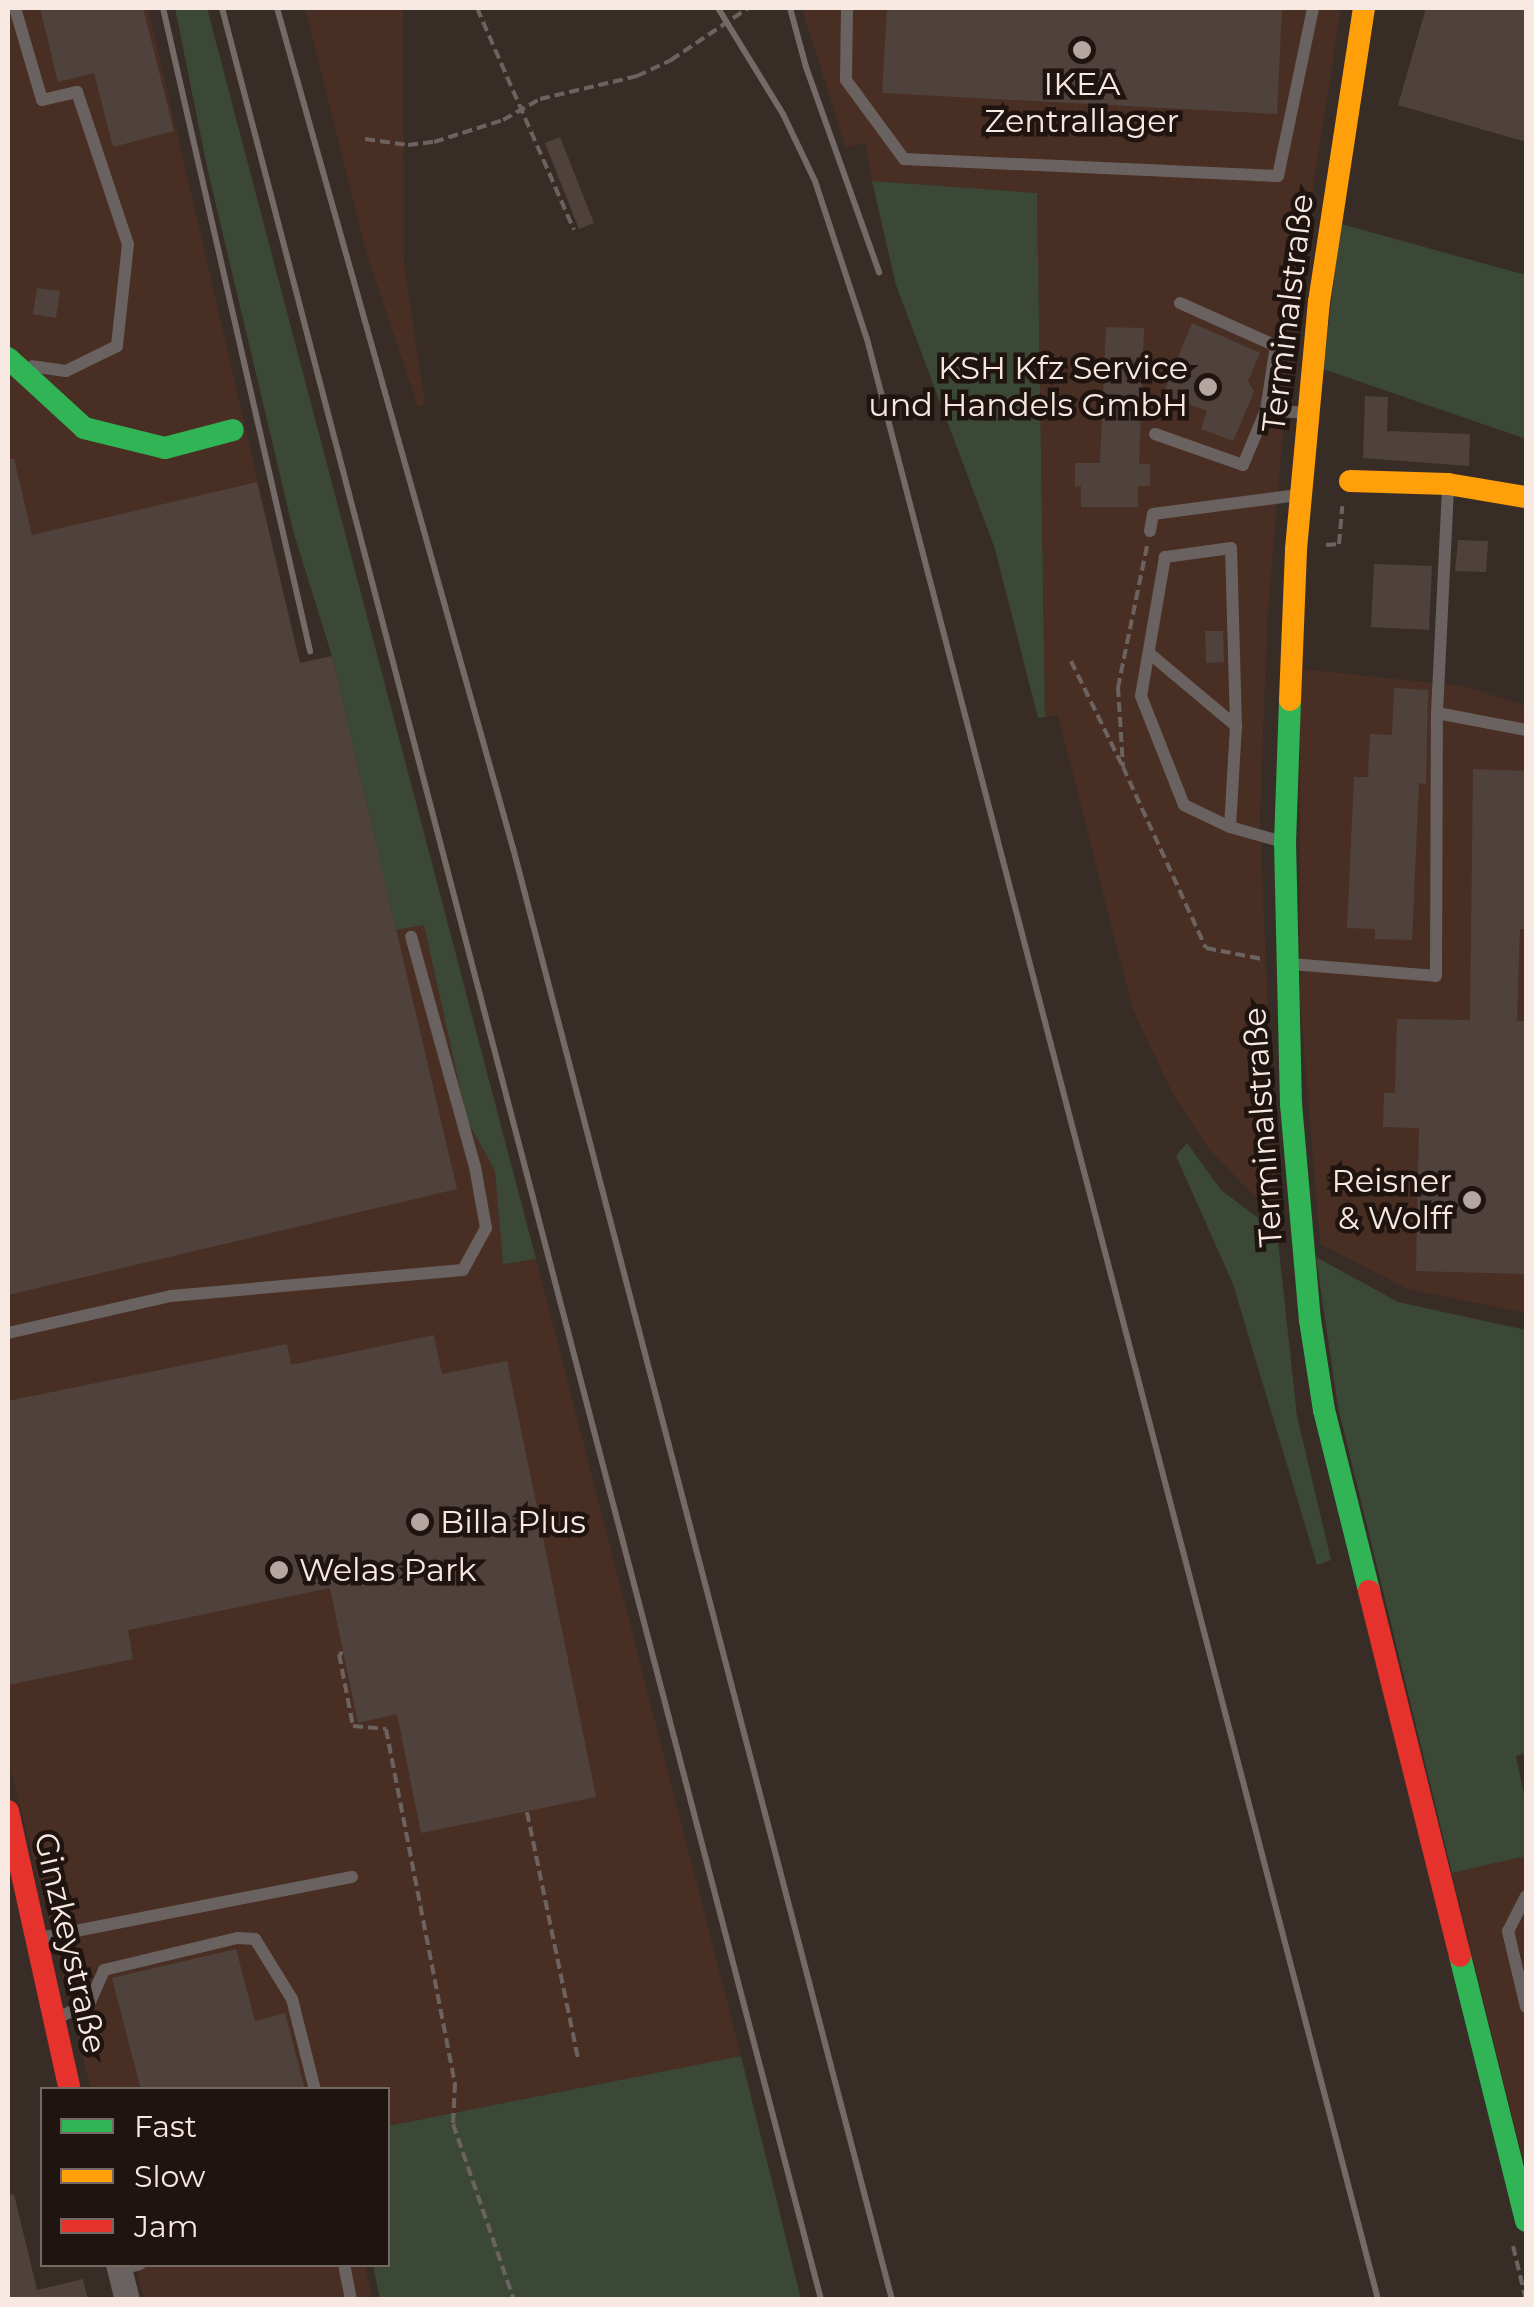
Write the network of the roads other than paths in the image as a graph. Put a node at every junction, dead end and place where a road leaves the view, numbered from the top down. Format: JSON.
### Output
{"nodes":[{"id":1,"x":15,"y":8,"type":"edge"},
{"id":2,"x":848,"y":8,"type":"edge"},
{"id":3,"x":1313,"y":8,"type":"edge"},
{"id":4,"x":1364,"y":8,"type":"edge"},
{"id":5,"x":1180,"y":303,"type":"dead end"},
{"id":6,"x":12,"y":361,"type":"edge"},
{"id":7,"x":1266,"y":410,"type":"junction"},
{"id":8,"x":1308,"y":414,"type":"junction"},
{"id":9,"x":233,"y":430,"type":"dead end"},
{"id":10,"x":1154,"y":434,"type":"dead end"},
{"id":11,"x":1350,"y":481,"type":"road end"},
{"id":12,"x":1448,"y":484,"type":"junction"},
{"id":13,"x":1300,"y":495,"type":"junction"},
{"id":14,"x":1526,"y":497,"type":"edge"},
{"id":15,"x":1150,"y":532,"type":"dead end"},
{"id":16,"x":1148,"y":653,"type":"junction"},
{"id":17,"x":1437,"y":713,"type":"junction"},
{"id":18,"x":1236,"y":726,"type":"junction"},
{"id":19,"x":1526,"y":730,"type":"edge"},
{"id":20,"x":1230,"y":827,"type":"junction"},
{"id":21,"x":1285,"y":842,"type":"junction"},
{"id":22,"x":411,"y":937,"type":"dead end"},
{"id":23,"x":1286,"y":963,"type":"junction"},
{"id":24,"x":8,"y":1333,"type":"edge"},
{"id":25,"x":8,"y":1811,"type":"edge"},
{"id":26,"x":352,"y":1876,"type":"dead end"},
{"id":27,"x":1526,"y":1896,"type":"edge"},
{"id":28,"x":33,"y":1939,"type":"junction"},
{"id":29,"x":8,"y":1944,"type":"edge"},
{"id":30,"x":1526,"y":2007,"type":"edge"},
{"id":31,"x":51,"y":2020,"type":"junction"},
{"id":32,"x":69,"y":2087,"type":"edge"},
{"id":33,"x":314,"y":2087,"type":"edge"},
{"id":34,"x":1526,"y":2221,"type":"edge"},
{"id":35,"x":126,"y":2267,"type":"edge"},
{"id":36,"x":345,"y":2267,"type":"edge"},
{"id":37,"x":127,"y":2300,"type":"edge"},
{"id":38,"x":351,"y":2300,"type":"edge"}],
"edges":[{"from":1,"to":6,"type":"lane"},
{"from":2,"to":3,"type":"lane"},
{"from":4,"to":8,"type":"street","name":"Terminalstraße"},
{"from":5,"to":7,"type":"lane"},
{"from":6,"to":9,"type":"street"},
{"from":7,"to":8,"type":"lane"},
{"from":7,"to":10,"type":"lane"},
{"from":8,"to":13,"type":"street","name":"Terminalstraße"},
{"from":11,"to":12,"type":"street"},
{"from":12,"to":14,"type":"street"},
{"from":12,"to":17,"type":"lane"},
{"from":13,"to":15,"type":"lane"},
{"from":13,"to":21,"type":"street","name":"Terminalstraße"},
{"from":16,"to":18,"type":"lane"},
{"from":16,"to":18,"type":"lane"},
{"from":16,"to":20,"type":"lane"},
{"from":17,"to":19,"type":"lane"},
{"from":17,"to":23,"type":"lane"},
{"from":18,"to":20,"type":"lane"},
{"from":20,"to":21,"type":"lane"},
{"from":21,"to":23,"type":"street","name":"Terminalstraße"},
{"from":22,"to":24,"type":"lane"},
{"from":23,"to":34,"type":"street","name":"Terminalstraße"},
{"from":25,"to":28,"type":"street","name":"Ginzkeystraße"},
{"from":26,"to":28,"type":"lane"},
{"from":27,"to":30,"type":"lane"},
{"from":28,"to":29,"type":"street"},
{"from":28,"to":31,"type":"street","name":"Ginzkeystraße"},
{"from":31,"to":32,"type":"street","name":"Ginzkeystraße"},
{"from":31,"to":33,"type":"lane"},
{"from":35,"to":37,"type":"street"},
{"from":36,"to":38,"type":"lane"}]}
